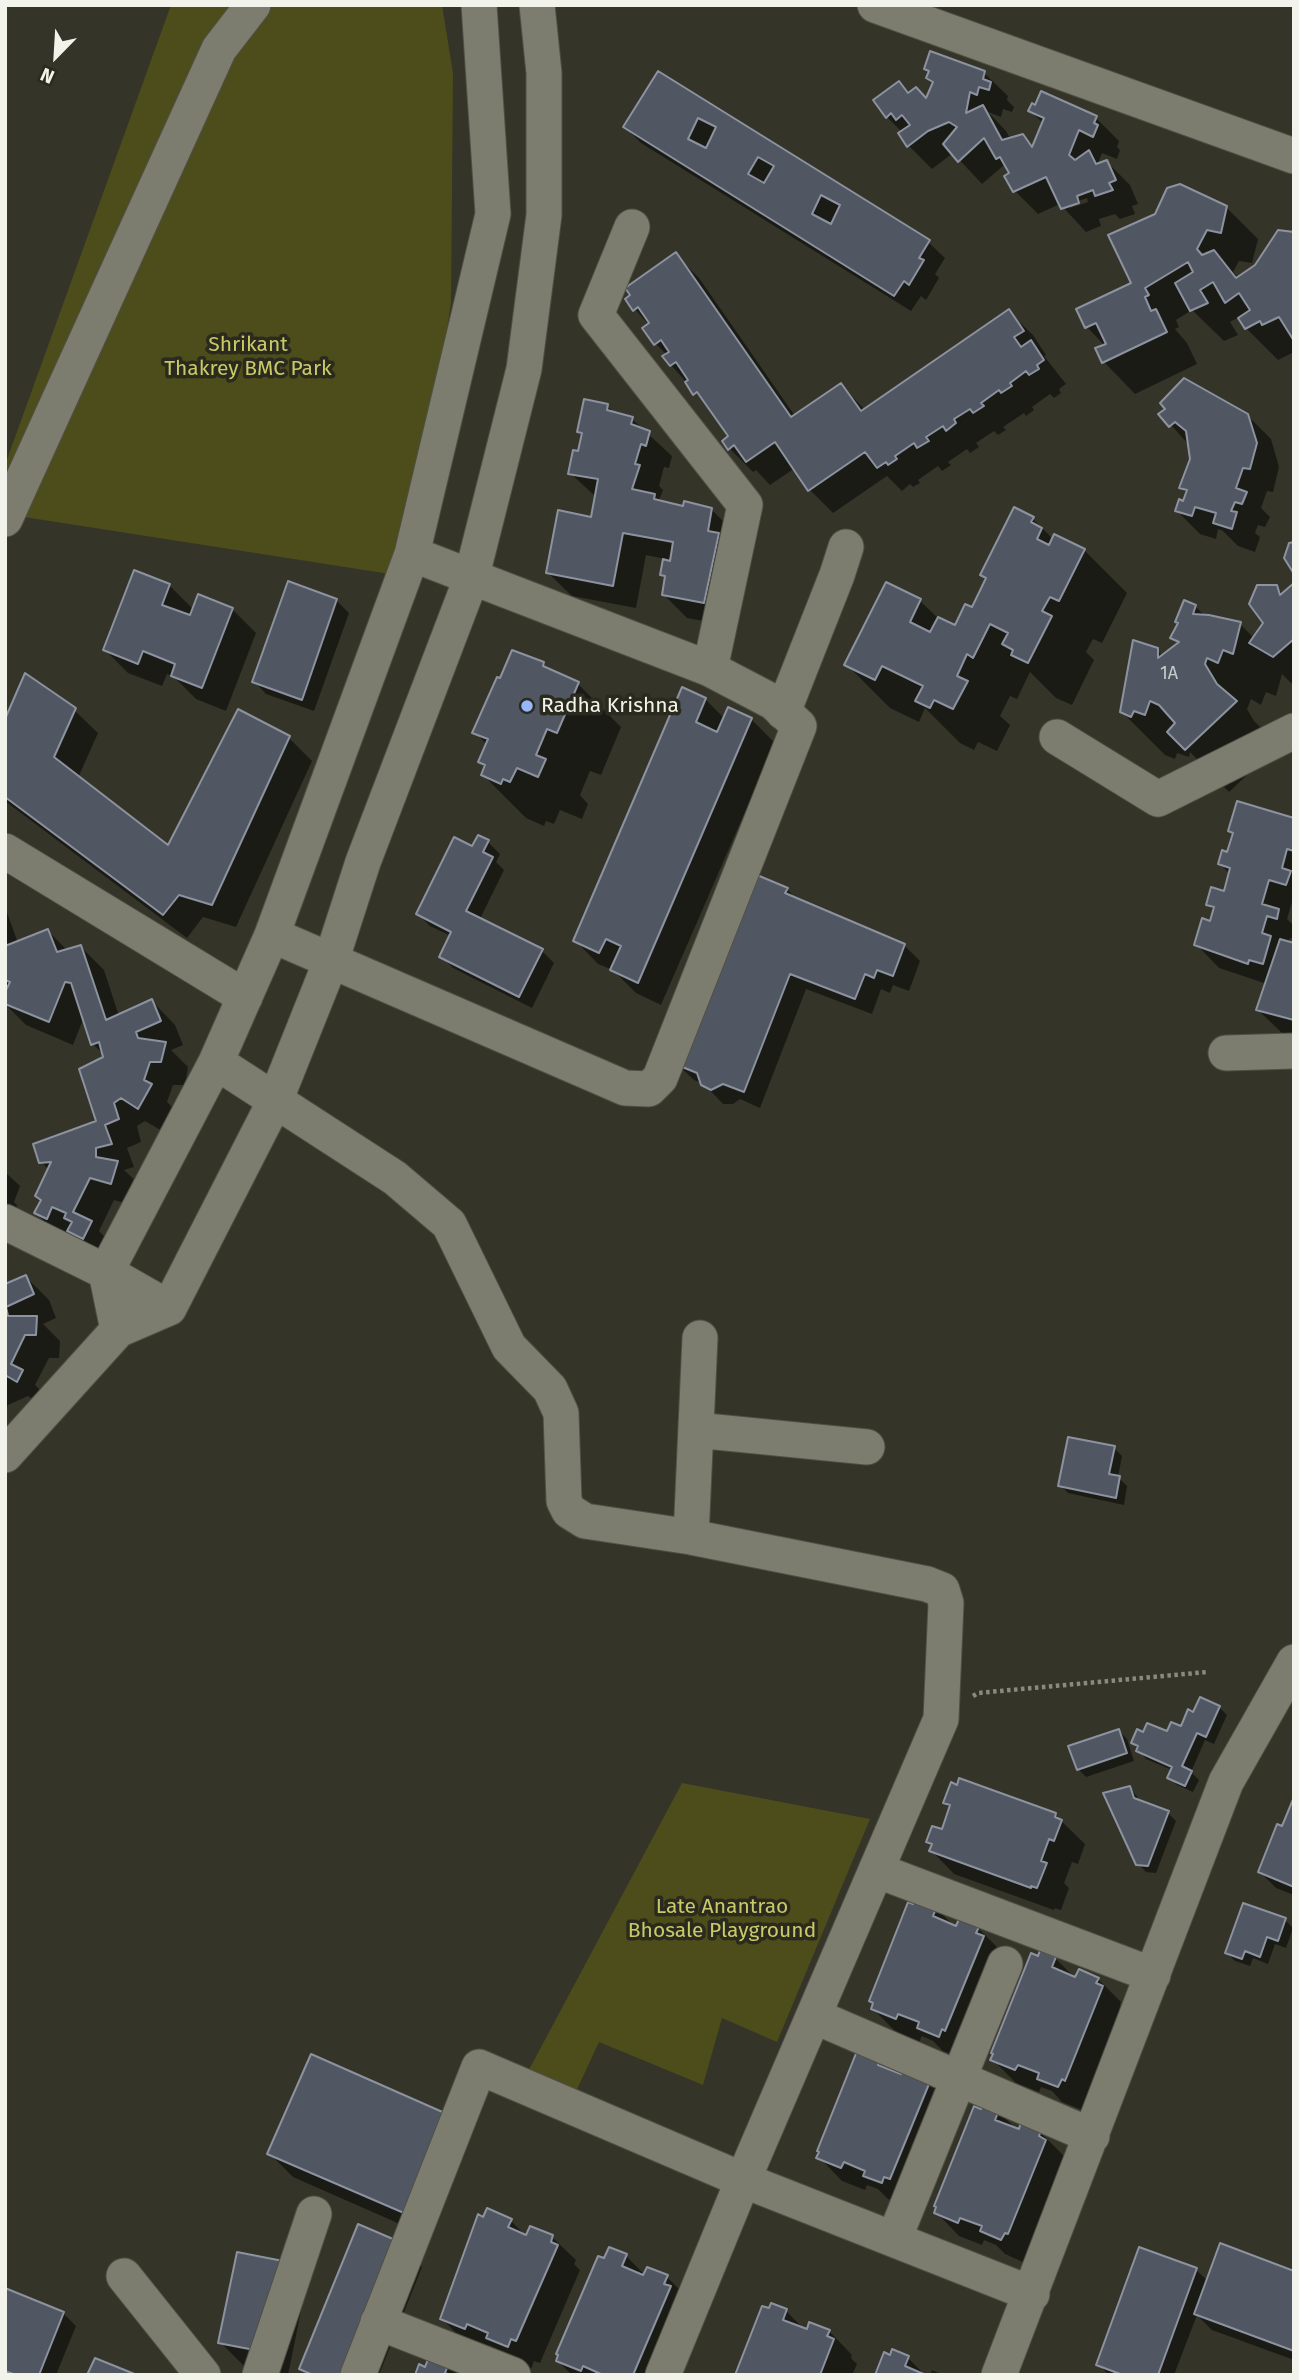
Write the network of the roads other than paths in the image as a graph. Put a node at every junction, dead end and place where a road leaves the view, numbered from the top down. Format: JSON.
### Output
{"nodes":[{"id":1,"x":253,"y":5,"type":"edge"},
{"id":2,"x":479,"y":5,"type":"edge"},
{"id":3,"x":537,"y":5,"type":"edge"},
{"id":4,"x":875,"y":5,"type":"edge"},
{"id":5,"x":1294,"y":156,"type":"edge"},
{"id":6,"x":493,"y":214,"type":"junction"},
{"id":7,"x":544,"y":215,"type":"junction"},
{"id":8,"x":632,"y":227,"type":"dead end"},
{"id":9,"x":5,"y":519,"type":"edge"},
{"id":10,"x":846,"y":547,"type":"dead end"},
{"id":11,"x":412,"y":554,"type":"junction"},
{"id":12,"x":471,"y":579,"type":"junction"},
{"id":13,"x":710,"y":669,"type":"junction"},
{"id":14,"x":783,"y":712,"type":"junction"},
{"id":15,"x":1294,"y":731,"type":"edge"},
{"id":16,"x":1056,"y":737,"type":"dead end"},
{"id":17,"x":5,"y":851,"type":"edge"},
{"id":18,"x":272,"y":935,"type":"junction"},
{"id":19,"x":331,"y":961,"type":"junction"},
{"id":20,"x":245,"y":998,"type":"junction"},
{"id":21,"x":1294,"y":1051,"type":"edge"},
{"id":22,"x":1226,"y":1053,"type":"dead end"},
{"id":23,"x":216,"y":1062,"type":"junction"},
{"id":24,"x":275,"y":1101,"type":"junction"},
{"id":25,"x":5,"y":1222,"type":"edge"},
{"id":26,"x":106,"y":1272,"type":"junction"},
{"id":27,"x":169,"y":1308,"type":"junction"},
{"id":28,"x":118,"y":1330,"type":"junction"},
{"id":29,"x":700,"y":1338,"type":"dead end"},
{"id":30,"x":696,"y":1430,"type":"junction"},
{"id":31,"x":867,"y":1447,"type":"dead end"},
{"id":32,"x":5,"y":1455,"type":"edge"},
{"id":33,"x":691,"y":1537,"type":"junction"},
{"id":34,"x":1294,"y":1662,"type":"edge"},
{"id":35,"x":876,"y":1870,"type":"junction"},
{"id":36,"x":1005,"y":1964,"type":"dead end"},
{"id":37,"x":1153,"y":1975,"type":"junction"},
{"id":38,"x":814,"y":2015,"type":"junction"},
{"id":39,"x":958,"y":2078,"type":"junction"},
{"id":40,"x":1092,"y":2136,"type":"junction"},
{"id":41,"x":743,"y":2180,"type":"junction"},
{"id":42,"x":314,"y":2214,"type":"dead end"},
{"id":43,"x":894,"y":2239,"type":"junction"},
{"id":44,"x":124,"y":2276,"type":"dead end"},
{"id":45,"x":1032,"y":2294,"type":"junction"},
{"id":46,"x":378,"y":2322,"type":"junction"},
{"id":47,"x":203,"y":2375,"type":"edge"},
{"id":48,"x":260,"y":2375,"type":"edge"},
{"id":49,"x":358,"y":2375,"type":"edge"},
{"id":50,"x":513,"y":2375,"type":"edge"},
{"id":51,"x":663,"y":2375,"type":"edge"},
{"id":52,"x":999,"y":2375,"type":"edge"}],
"edges":[{"from":1,"to":9,"type":"street"},
{"from":2,"to":6,"type":"street"},
{"from":3,"to":7,"type":"street"},
{"from":4,"to":5,"type":"street"},
{"from":6,"to":7,"type":"street"},
{"from":6,"to":11,"type":"street"},
{"from":7,"to":12,"type":"street"},
{"from":8,"to":13,"type":"street"},
{"from":10,"to":14,"type":"street"},
{"from":11,"to":12,"type":"street"},
{"from":11,"to":18,"type":"street"},
{"from":12,"to":13,"type":"street"},
{"from":12,"to":19,"type":"street"},
{"from":13,"to":14,"type":"street"},
{"from":14,"to":19,"type":"street"},
{"from":15,"to":16,"type":"street"},
{"from":17,"to":20,"type":"street"},
{"from":18,"to":19,"type":"street"},
{"from":18,"to":20,"type":"street"},
{"from":19,"to":24,"type":"street"},
{"from":20,"to":23,"type":"street"},
{"from":21,"to":22,"type":"street"},
{"from":23,"to":24,"type":"street"},
{"from":23,"to":26,"type":"street"},
{"from":24,"to":27,"type":"street"},
{"from":24,"to":33,"type":"street"},
{"from":25,"to":26,"type":"street"},
{"from":26,"to":27,"type":"street"},
{"from":26,"to":28,"type":"street"},
{"from":27,"to":28,"type":"street"},
{"from":28,"to":32,"type":"street"},
{"from":29,"to":30,"type":"street"},
{"from":30,"to":31,"type":"street"},
{"from":30,"to":33,"type":"street"},
{"from":33,"to":35,"type":"street"},
{"from":34,"to":37,"type":"street"},
{"from":35,"to":37,"type":"street"},
{"from":35,"to":38,"type":"street"},
{"from":36,"to":39,"type":"street"},
{"from":37,"to":40,"type":"street"},
{"from":38,"to":39,"type":"street"},
{"from":38,"to":41,"type":"street"},
{"from":39,"to":40,"type":"street"},
{"from":39,"to":43,"type":"street"},
{"from":40,"to":45,"type":"street"},
{"from":41,"to":43,"type":"street"},
{"from":41,"to":46,"type":"street"},
{"from":41,"to":51,"type":"street"},
{"from":42,"to":48,"type":"street"},
{"from":43,"to":45,"type":"street"},
{"from":44,"to":47,"type":"street"},
{"from":45,"to":52,"type":"street"},
{"from":46,"to":49,"type":"street"},
{"from":46,"to":50,"type":"street"}]}
